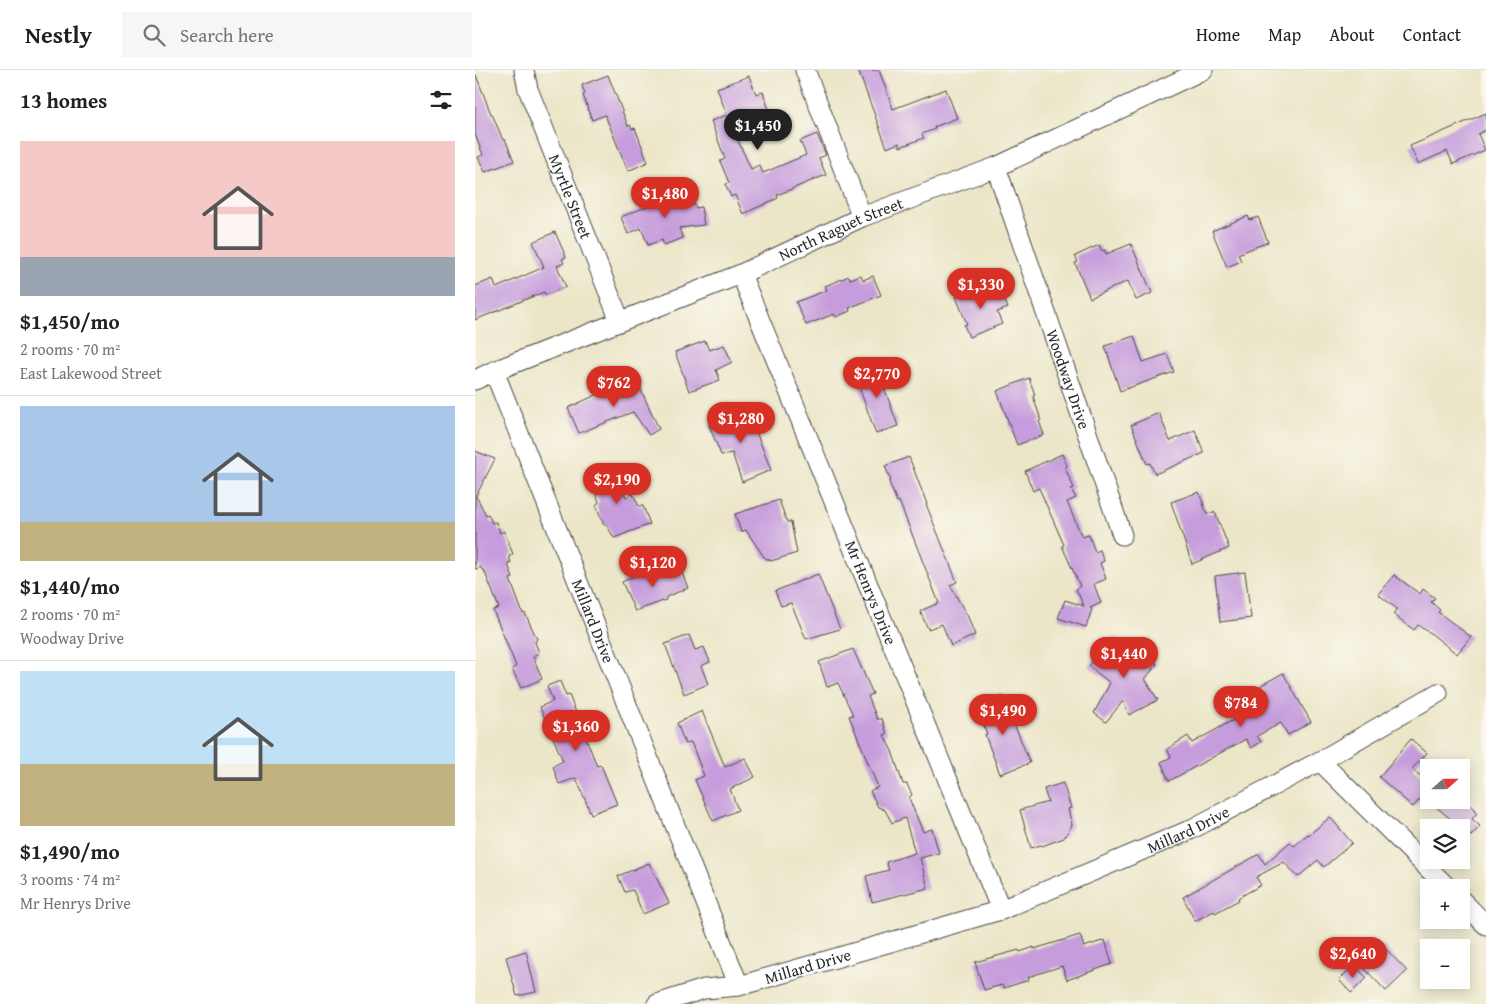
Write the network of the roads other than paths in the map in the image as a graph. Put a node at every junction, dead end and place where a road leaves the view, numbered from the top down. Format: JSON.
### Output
{"nodes":[{"id":1,"x":524,"y":70,"type":"edge"},
{"id":2,"x":805,"y":70,"type":"edge"},
{"id":3,"x":1193,"y":72,"type":"edge"},
{"id":4,"x":996,"y":167,"type":"junction"},
{"id":5,"x":862,"y":217,"type":"junction"},
{"id":6,"x":741,"y":274,"type":"junction"},
{"id":7,"x":620,"y":322,"type":"junction"},
{"id":8,"x":493,"y":371,"type":"junction"},
{"id":9,"x":475,"y":380,"type":"edge"},
{"id":10,"x":1122,"y":535,"type":"dead end"},
{"id":11,"x":1438,"y":693,"type":"dead end"},
{"id":12,"x":1320,"y":761,"type":"junction"},
{"id":13,"x":1439,"y":879,"type":"edge"},
{"id":14,"x":1470,"y":909,"type":"edge"},
{"id":15,"x":1001,"y":910,"type":"junction"},
{"id":16,"x":1486,"y":925,"type":"edge"},
{"id":17,"x":739,"y":986,"type":"junction"},
{"id":18,"x":657,"y":1004,"type":"edge"}],
"edges":[{"from":1,"to":7,"type":"street","name":"Myrtle Street"},
{"from":2,"to":5,"type":"street"},
{"from":3,"to":4,"type":"street","name":"North Raguet Street"},
{"from":4,"to":5,"type":"street","name":"North Raguet Street"},
{"from":4,"to":10,"type":"street","name":"Woodway Drive"},
{"from":5,"to":6,"type":"street","name":"North Raguet Street"},
{"from":6,"to":7,"type":"street","name":"North Raguet Street"},
{"from":6,"to":15,"type":"street","name":"Mr Henrys Drive"},
{"from":7,"to":8,"type":"street","name":"North Raguet Street"},
{"from":8,"to":9,"type":"street","name":"North Raguet Street"},
{"from":8,"to":17,"type":"street","name":"Millard Drive"},
{"from":11,"to":12,"type":"street","name":"Millard Drive"},
{"from":12,"to":13,"type":"street"},
{"from":12,"to":15,"type":"street","name":"Millard Drive"},
{"from":14,"to":16,"type":"street"},
{"from":15,"to":17,"type":"street","name":"Millard Drive"},
{"from":17,"to":18,"type":"street"}]}
